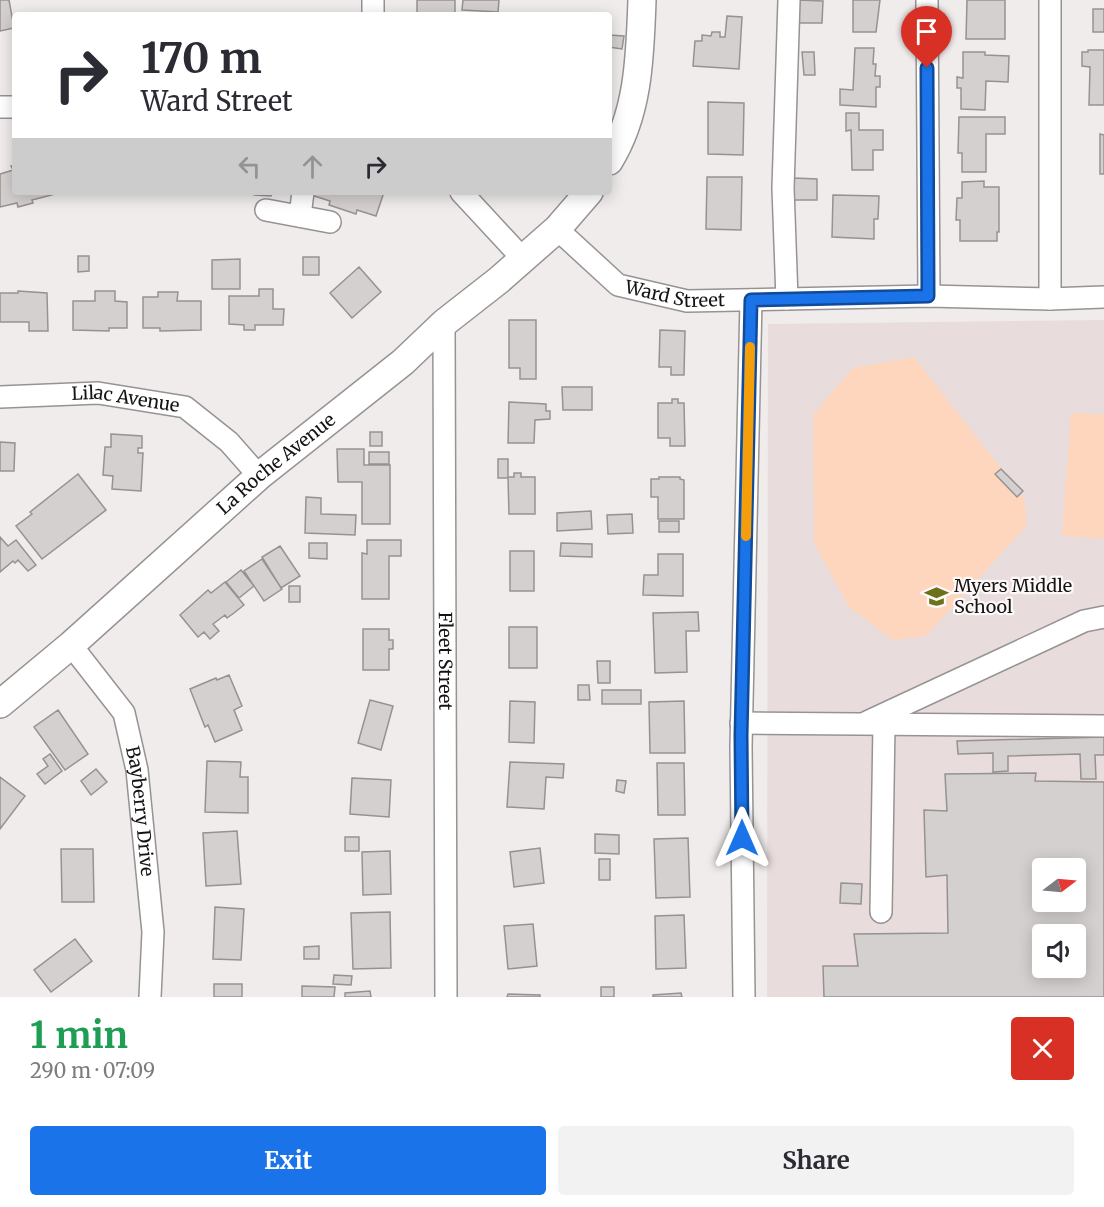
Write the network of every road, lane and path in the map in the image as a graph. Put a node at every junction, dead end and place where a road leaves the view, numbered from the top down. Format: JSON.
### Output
{"nodes":[{"id":1,"x":642,"y":0,"type":"edge"},
{"id":2,"x":789,"y":0,"type":"edge"},
{"id":3,"x":927,"y":0,"type":"edge"},
{"id":4,"x":1050,"y":0,"type":"edge"},
{"id":5,"x":612,"y":155,"type":"edge"},
{"id":6,"x":303,"y":195,"type":"edge"},
{"id":7,"x":464,"y":195,"type":"edge"},
{"id":8,"x":586,"y":195,"type":"edge"},
{"id":9,"x":266,"y":210,"type":"dead end"},
{"id":10,"x":300,"y":216,"type":"junction"},
{"id":11,"x":330,"y":222,"type":"dead end"},
{"id":12,"x":557,"y":229,"type":"junction"},
{"id":13,"x":523,"y":259,"type":"junction"},
{"id":14,"x":928,"y":296,"type":"junction"},
{"id":15,"x":1104,"y":297,"type":"edge"},
{"id":16,"x":787,"y":299,"type":"junction"},
{"id":17,"x":1050,"y":299,"type":"junction"},
{"id":18,"x":751,"y":300,"type":"junction"},
{"id":19,"x":444,"y":323,"type":"junction"},
{"id":20,"x":0,"y":397,"type":"edge"},
{"id":21,"x":259,"y":476,"type":"junction"},
{"id":22,"x":1104,"y":617,"type":"edge"},
{"id":23,"x":71,"y":645,"type":"junction"},
{"id":24,"x":0,"y":704,"type":"edge"},
{"id":25,"x":741,"y":723,"type":"junction"},
{"id":26,"x":861,"y":724,"type":"junction"},
{"id":27,"x":884,"y":724,"type":"junction"},
{"id":28,"x":1104,"y":726,"type":"edge"},
{"id":29,"x":881,"y":912,"type":"dead end"},
{"id":30,"x":150,"y":997,"type":"edge"},
{"id":31,"x":446,"y":997,"type":"edge"},
{"id":32,"x":744,"y":997,"type":"edge"}],
"edges":[{"from":1,"to":5,"type":"main road"},
{"from":2,"to":16,"type":"street"},
{"from":3,"to":14,"type":"street"},
{"from":4,"to":17,"type":"street"},
{"from":6,"to":10,"type":"street"},
{"from":7,"to":13,"type":"street"},
{"from":8,"to":12,"type":"main road","name":"La Roche Avenue"},
{"from":9,"to":10,"type":"street"},
{"from":10,"to":11,"type":"street"},
{"from":12,"to":13,"type":"main road","name":"La Roche Avenue"},
{"from":12,"to":18,"type":"street","name":"Ward Street"},
{"from":13,"to":19,"type":"main road","name":"La Roche Avenue"},
{"from":14,"to":16,"type":"street","name":"Ward Street"},
{"from":14,"to":17,"type":"street","name":"Ward Street"},
{"from":15,"to":17,"type":"street","name":"Ward Street"},
{"from":16,"to":18,"type":"street","name":"Ward Street"},
{"from":18,"to":25,"type":"street"},
{"from":19,"to":21,"type":"main road","name":"La Roche Avenue"},
{"from":19,"to":31,"type":"street","name":"Fleet Street"},
{"from":20,"to":21,"type":"street","name":"Lilac Avenue"},
{"from":21,"to":23,"type":"main road","name":"La Roche Avenue"},
{"from":22,"to":26,"type":"street"},
{"from":23,"to":24,"type":"main road","name":"La Roche Avenue"},
{"from":23,"to":30,"type":"street","name":"Bayberry Drive"},
{"from":25,"to":26,"type":"street"},
{"from":25,"to":32,"type":"street"},
{"from":26,"to":27,"type":"street"},
{"from":27,"to":28,"type":"street"},
{"from":27,"to":29,"type":"street"}]}
